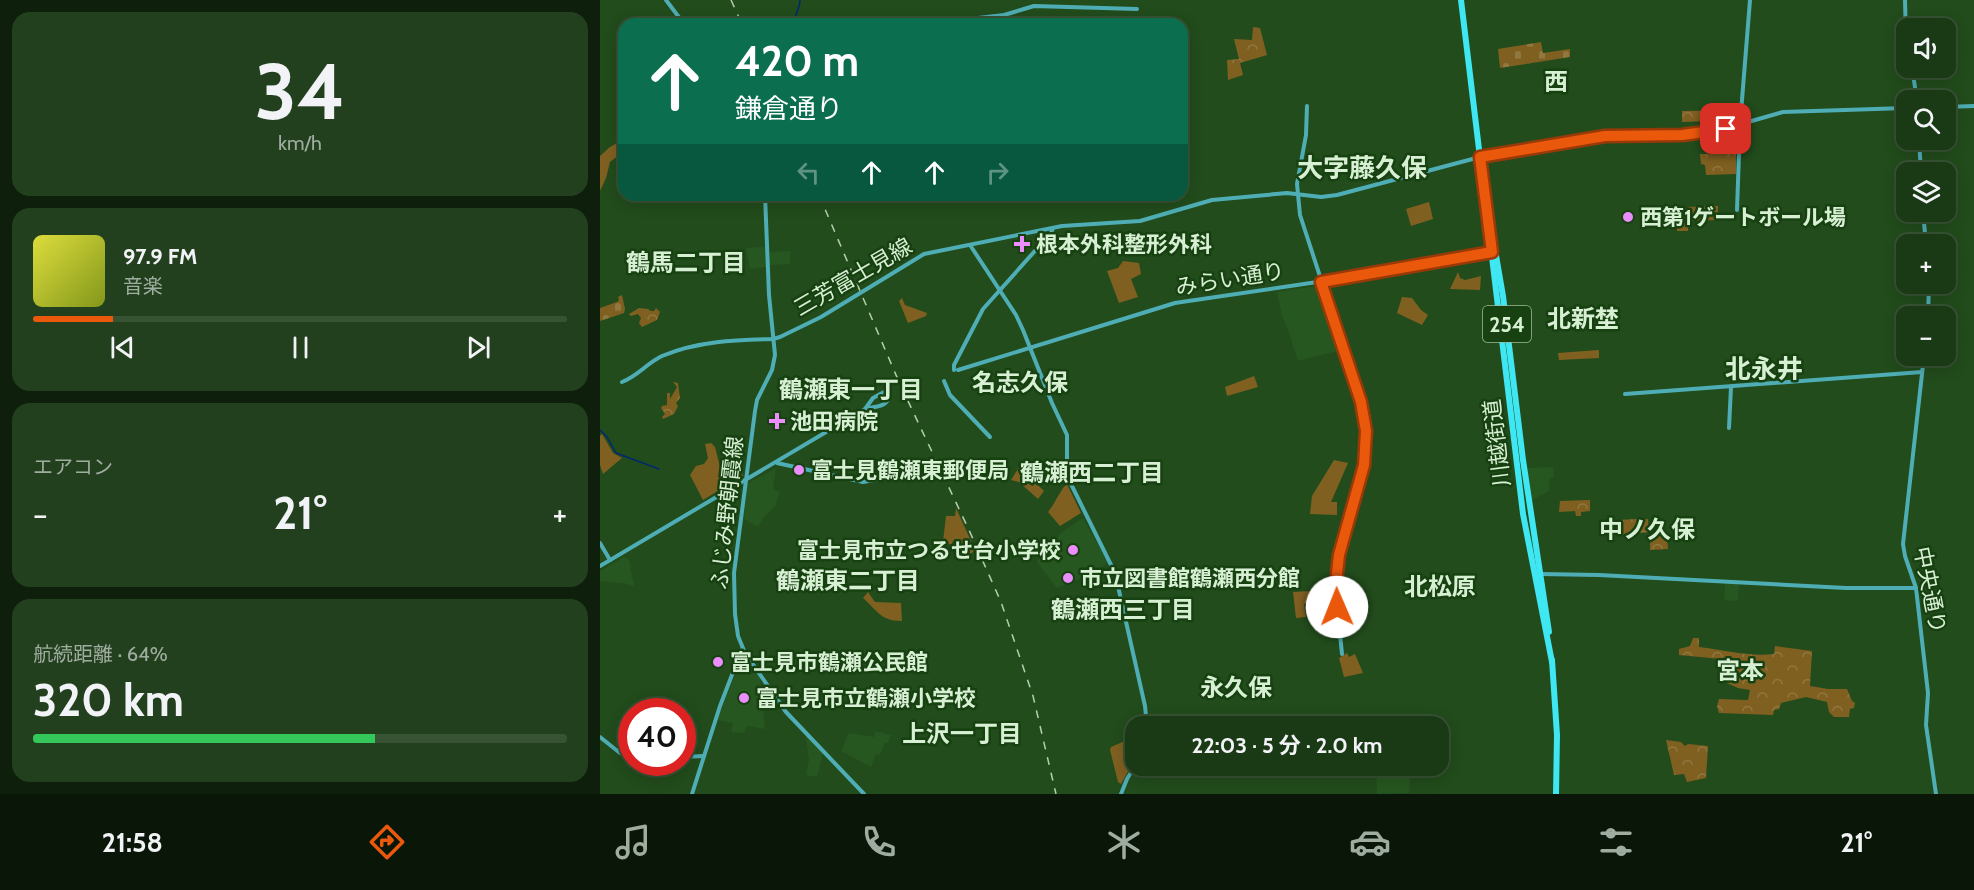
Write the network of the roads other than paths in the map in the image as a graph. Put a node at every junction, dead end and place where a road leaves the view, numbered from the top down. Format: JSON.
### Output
{"nodes":[{"id":1,"x":666,"y":0,"type":"edge"},
{"id":2,"x":1461,"y":0,"type":"edge"},
{"id":3,"x":1750,"y":0,"type":"edge"},
{"id":4,"x":1905,"y":0,"type":"edge"},
{"id":5,"x":1137,"y":9,"type":"dead end"},
{"id":6,"x":680,"y":18,"type":"edge"},
{"id":7,"x":978,"y":18,"type":"edge"},
{"id":8,"x":1905,"y":18,"type":"edge"},
{"id":9,"x":1307,"y":106,"type":"dead end"},
{"id":10,"x":1974,"y":106,"type":"edge"},
{"id":11,"x":1956,"y":107,"type":"edge"},
{"id":12,"x":1896,"y":108,"type":"edge"},
{"id":13,"x":1740,"y":125,"type":"junction"},
{"id":14,"x":1480,"y":157,"type":"junction"},
{"id":15,"x":1297,"y":194,"type":"junction"},
{"id":16,"x":765,"y":201,"type":"edge"},
{"id":17,"x":1737,"y":210,"type":"dead end"},
{"id":18,"x":1488,"y":217,"type":"junction"},
{"id":19,"x":1053,"y":227,"type":"junction"},
{"id":20,"x":970,"y":245,"type":"junction"},
{"id":21,"x":1492,"y":252,"type":"junction"},
{"id":22,"x":1321,"y":282,"type":"junction"},
{"id":23,"x":999,"y":289,"type":"junction"},
{"id":24,"x":773,"y":339,"type":"junction"},
{"id":25,"x":1030,"y":348,"type":"junction"},
{"id":26,"x":1923,"y":366,"type":"edge"},
{"id":27,"x":1922,"y":372,"type":"junction"},
{"id":28,"x":944,"y":381,"type":"dead end"},
{"id":29,"x":622,"y":382,"type":"dead end"},
{"id":30,"x":1731,"y":387,"type":"junction"},
{"id":31,"x":1625,"y":394,"type":"dead end"},
{"id":32,"x":865,"y":409,"type":"junction"},
{"id":33,"x":1729,"y":428,"type":"dead end"},
{"id":34,"x":990,"y":437,"type":"dead end"},
{"id":35,"x":776,"y":462,"type":"junction"},
{"id":36,"x":926,"y":475,"type":"dead end"},
{"id":37,"x":746,"y":480,"type":"junction"},
{"id":38,"x":600,"y":543,"type":"edge"},
{"id":39,"x":610,"y":560,"type":"junction"},
{"id":40,"x":600,"y":566,"type":"edge"},
{"id":41,"x":1537,"y":574,"type":"junction"},
{"id":42,"x":1916,"y":588,"type":"junction"},
{"id":43,"x":742,"y":648,"type":"junction"},
{"id":44,"x":1342,"y":654,"type":"dead end"},
{"id":45,"x":1146,"y":716,"type":"edge"},
{"id":46,"x":600,"y":737,"type":"edge"},
{"id":47,"x":618,"y":751,"type":"edge"},
{"id":48,"x":696,"y":756,"type":"edge"},
{"id":49,"x":704,"y":756,"type":"junction"},
{"id":50,"x":1129,"y":776,"type":"edge"},
{"id":51,"x":692,"y":794,"type":"edge"},
{"id":52,"x":864,"y":794,"type":"edge"},
{"id":53,"x":1121,"y":794,"type":"edge"},
{"id":54,"x":1556,"y":794,"type":"edge"},
{"id":55,"x":1936,"y":794,"type":"edge"}],
"edges":[{"from":1,"to":6,"type":"street"},
{"from":2,"to":14,"type":"highway","name":"川越街道","number":"254"},
{"from":3,"to":13,"type":"street"},
{"from":4,"to":8,"type":"street"},
{"from":5,"to":7,"type":"street"},
{"from":9,"to":15,"type":"street"},
{"from":10,"to":11,"type":"street"},
{"from":12,"to":13,"type":"street","name":"三芳富士見線"},
{"from":13,"to":14,"type":"street","name":"三芳富士見線"},
{"from":13,"to":17,"type":"street"},
{"from":14,"to":15,"type":"street","name":"三芳富士見線"},
{"from":14,"to":18,"type":"highway","name":"川越街道","number":"254"},
{"from":15,"to":19,"type":"street","name":"三芳富士見線"},
{"from":15,"to":22,"type":"street"},
{"from":16,"to":24,"type":"street","name":"ふじみ野朝霞線"},
{"from":18,"to":21,"type":"highway","name":"川越街道","number":"254"},
{"from":18,"to":41,"type":"highway","name":"川越街道","number":"254"},
{"from":19,"to":20,"type":"street","name":"三芳富士見線"},
{"from":19,"to":23,"type":"street"},
{"from":20,"to":23,"type":"street"},
{"from":20,"to":24,"type":"street","name":"三芳富士見線"},
{"from":21,"to":22,"type":"street","name":"みらい通り"},
{"from":21,"to":41,"type":"highway","name":"川越街道","number":"254"},
{"from":22,"to":25,"type":"street","name":"みらい通り"},
{"from":22,"to":44,"type":"street"},
{"from":23,"to":25,"type":"street"},
{"from":23,"to":25,"type":"street","name":"みらい通り"},
{"from":24,"to":29,"type":"street"},
{"from":24,"to":37,"type":"street","name":"ふじみ野朝霞線"},
{"from":25,"to":45,"type":"street"},
{"from":26,"to":27,"type":"street","name":"中央通り"},
{"from":27,"to":30,"type":"street"},
{"from":27,"to":42,"type":"street","name":"中央通り"},
{"from":28,"to":34,"type":"street"},
{"from":30,"to":31,"type":"street"},
{"from":30,"to":33,"type":"street"},
{"from":32,"to":32,"type":"street"},
{"from":32,"to":35,"type":"street"},
{"from":35,"to":36,"type":"street"},
{"from":35,"to":37,"type":"street"},
{"from":37,"to":39,"type":"street"},
{"from":37,"to":43,"type":"street","name":"ふじみ野朝霞線"},
{"from":38,"to":39,"type":"street"},
{"from":39,"to":40,"type":"street"},
{"from":41,"to":42,"type":"street"},
{"from":41,"to":54,"type":"highway","name":"川越街道","number":"254"},
{"from":42,"to":55,"type":"street","name":"中央通り"},
{"from":43,"to":49,"type":"street"},
{"from":43,"to":52,"type":"street","name":"ふじみ野朝霞線"},
{"from":46,"to":47,"type":"street"},
{"from":48,"to":49,"type":"street"},
{"from":49,"to":51,"type":"street"},
{"from":50,"to":53,"type":"street"}]}
